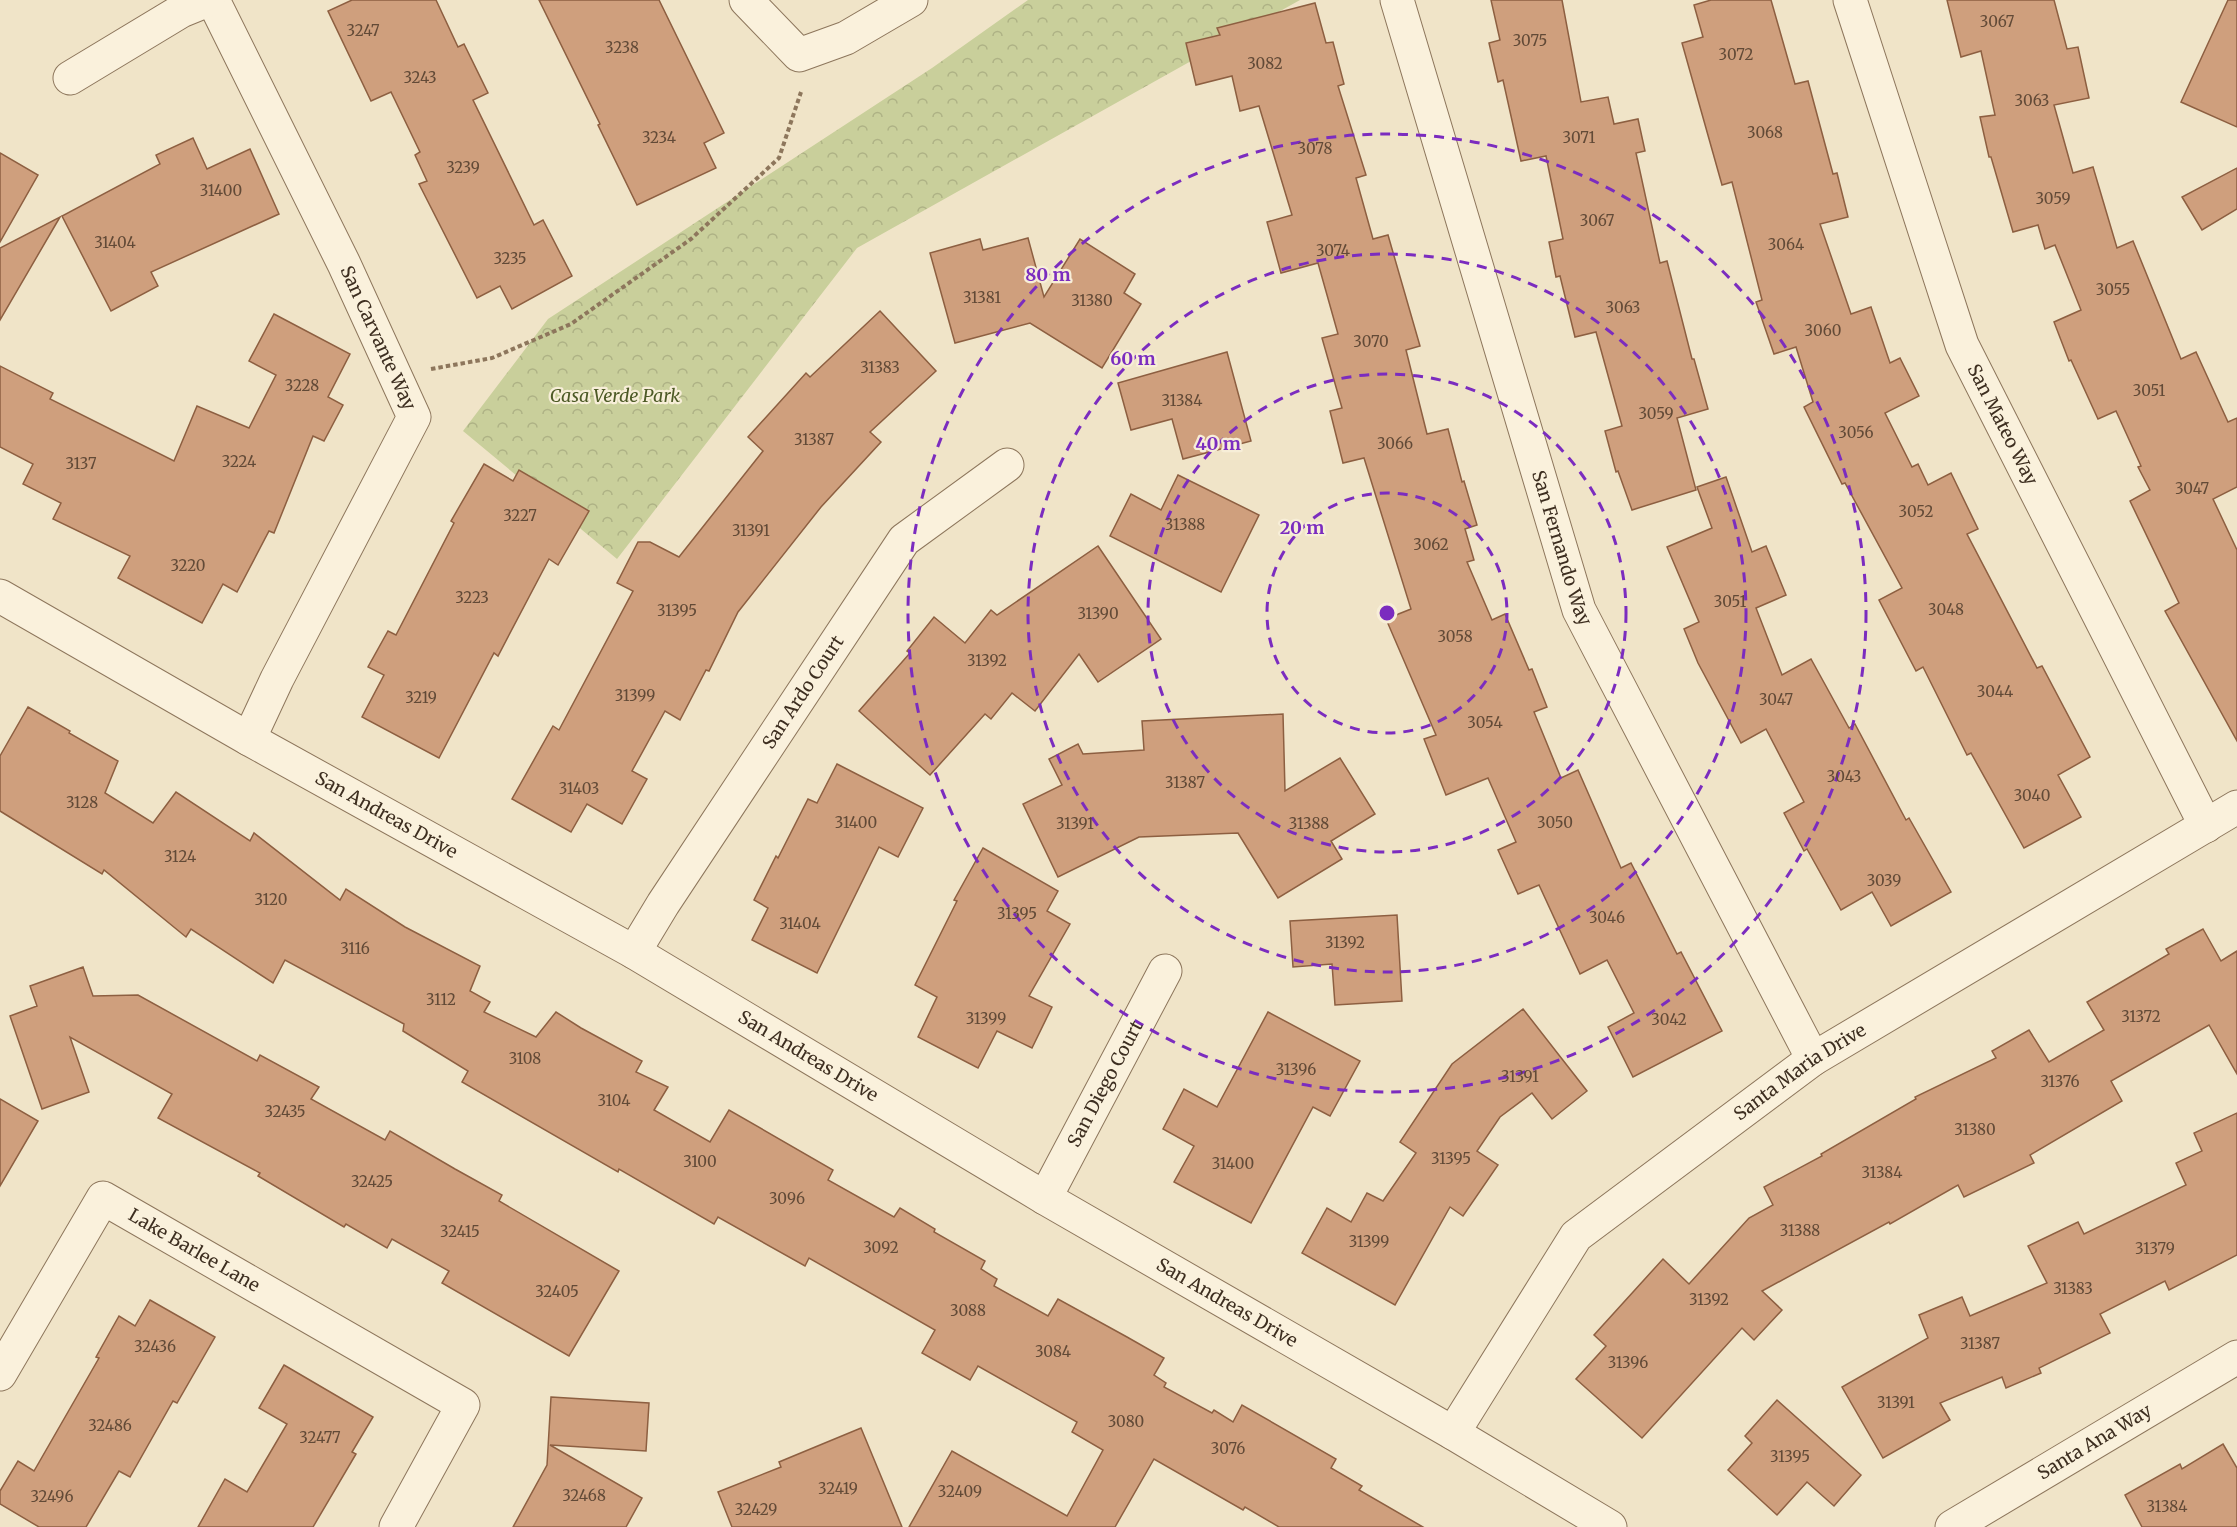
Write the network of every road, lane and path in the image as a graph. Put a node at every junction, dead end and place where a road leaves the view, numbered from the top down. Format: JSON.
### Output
{"nodes":[{"id":1,"x":208,"y":0,"type":"edge"},
{"id":2,"x":213,"y":0,"type":"edge"},
{"id":3,"x":746,"y":0,"type":"edge"},
{"id":4,"x":911,"y":0,"type":"edge"},
{"id":5,"x":1397,"y":0,"type":"edge"},
{"id":6,"x":1850,"y":0,"type":"edge"},
{"id":7,"x":799,"y":55,"type":"junction"},
{"id":8,"x":70,"y":78,"type":"dead end"},
{"id":9,"x":395,"y":376,"type":"junction"},
{"id":10,"x":1006,"y":465,"type":"dead end"},
{"id":11,"x":0,"y":596,"type":"edge"},
{"id":12,"x":249,"y":739,"type":"junction"},
{"id":13,"x":2237,"y":807,"type":"edge"},
{"id":14,"x":2206,"y":826,"type":"junction"},
{"id":15,"x":634,"y":952,"type":"junction"},
{"id":16,"x":1165,"y":971,"type":"dead end"},
{"id":17,"x":1813,"y":1059,"type":"junction"},
{"id":18,"x":1045,"y":1198,"type":"junction"},
{"id":19,"x":2237,"y":1357,"type":"edge"},
{"id":20,"x":0,"y":1374,"type":"edge"},
{"id":21,"x":1453,"y":1433,"type":"junction"},
{"id":22,"x":396,"y":1527,"type":"edge"},
{"id":23,"x":1610,"y":1527,"type":"edge"},
{"id":24,"x":1952,"y":1527,"type":"edge"}],
"edges":[{"from":1,"to":8,"type":"street"},
{"from":2,"to":9,"type":"street","name":"San Carvante Way"},
{"from":3,"to":7,"type":"street"},
{"from":4,"to":7,"type":"street"},
{"from":5,"to":17,"type":"street","name":"San Fernando Way"},
{"from":6,"to":14,"type":"street","name":"San Mateo Way"},
{"from":7,"to":9,"type":"path"},
{"from":9,"to":12,"type":"street","name":"San Carvante Way"},
{"from":10,"to":15,"type":"street","name":"San Ardo Court"},
{"from":11,"to":12,"type":"street","name":"San Andreas Drive"},
{"from":12,"to":15,"type":"street","name":"San Andreas Drive"},
{"from":13,"to":14,"type":"street","name":"Santa Maria Drive"},
{"from":14,"to":17,"type":"street","name":"Santa Maria Drive"},
{"from":15,"to":18,"type":"street","name":"San Andreas Drive"},
{"from":16,"to":18,"type":"street","name":"San Diego Court"},
{"from":17,"to":21,"type":"street","name":"Santa Maria Drive"},
{"from":18,"to":21,"type":"street","name":"San Andreas Drive"},
{"from":19,"to":24,"type":"street","name":"Santa Ana Way"},
{"from":20,"to":22,"type":"street","name":"Lake Barlee Lane"},
{"from":21,"to":23,"type":"street","name":"San Andreas Drive"}]}
